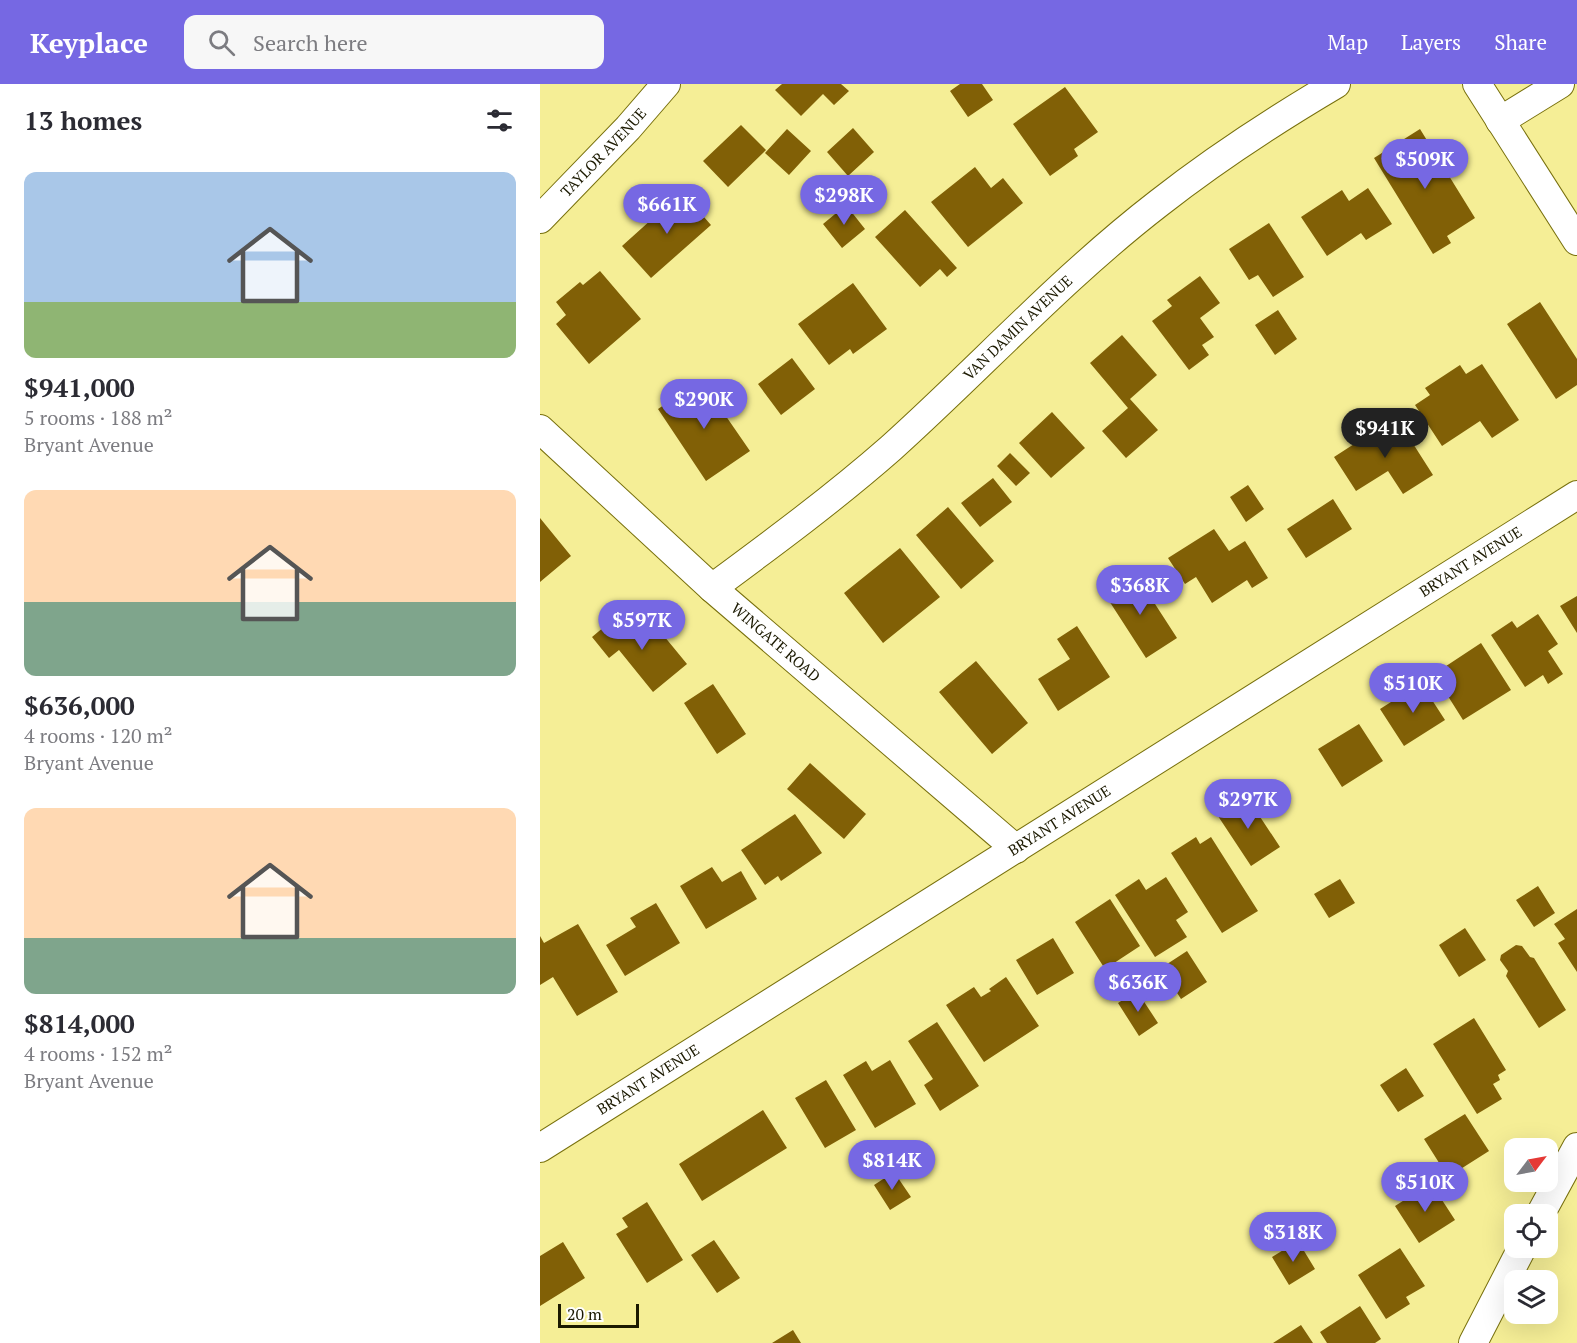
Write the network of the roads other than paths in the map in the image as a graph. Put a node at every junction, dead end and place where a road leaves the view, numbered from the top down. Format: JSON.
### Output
{"nodes":[{"id":1,"x":666,"y":84,"type":"edge"},
{"id":2,"x":1336,"y":84,"type":"edge"},
{"id":3,"x":1477,"y":84,"type":"edge"},
{"id":4,"x":1560,"y":84,"type":"edge"},
{"id":5,"x":1500,"y":121,"type":"junction"},
{"id":6,"x":540,"y":219,"type":"edge"},
{"id":7,"x":1577,"y":241,"type":"edge"},
{"id":8,"x":540,"y":429,"type":"edge"},
{"id":9,"x":1577,"y":495,"type":"edge"},
{"id":10,"x":712,"y":588,"type":"junction"},
{"id":11,"x":1016,"y":849,"type":"junction"},
{"id":12,"x":1577,"y":1147,"type":"edge"},
{"id":13,"x":540,"y":1148,"type":"edge"},
{"id":14,"x":1546,"y":1204,"type":"edge"},
{"id":15,"x":1517,"y":1258,"type":"edge"},
{"id":16,"x":1473,"y":1343,"type":"edge"}],
"edges":[{"from":1,"to":6,"type":"street","name":"TAYLOR AVENUE"},
{"from":2,"to":10,"type":"street","name":"VAN DAMIN AVENUE"},
{"from":3,"to":5,"type":"street"},
{"from":4,"to":5,"type":"street"},
{"from":5,"to":7,"type":"street"},
{"from":8,"to":10,"type":"street","name":"WINGATE ROAD"},
{"from":9,"to":11,"type":"street","name":"BRYANT AVENUE"},
{"from":10,"to":11,"type":"street","name":"WINGATE ROAD"},
{"from":11,"to":13,"type":"street","name":"BRYANT AVENUE"},
{"from":12,"to":14,"type":"street"},
{"from":15,"to":16,"type":"street"}]}
